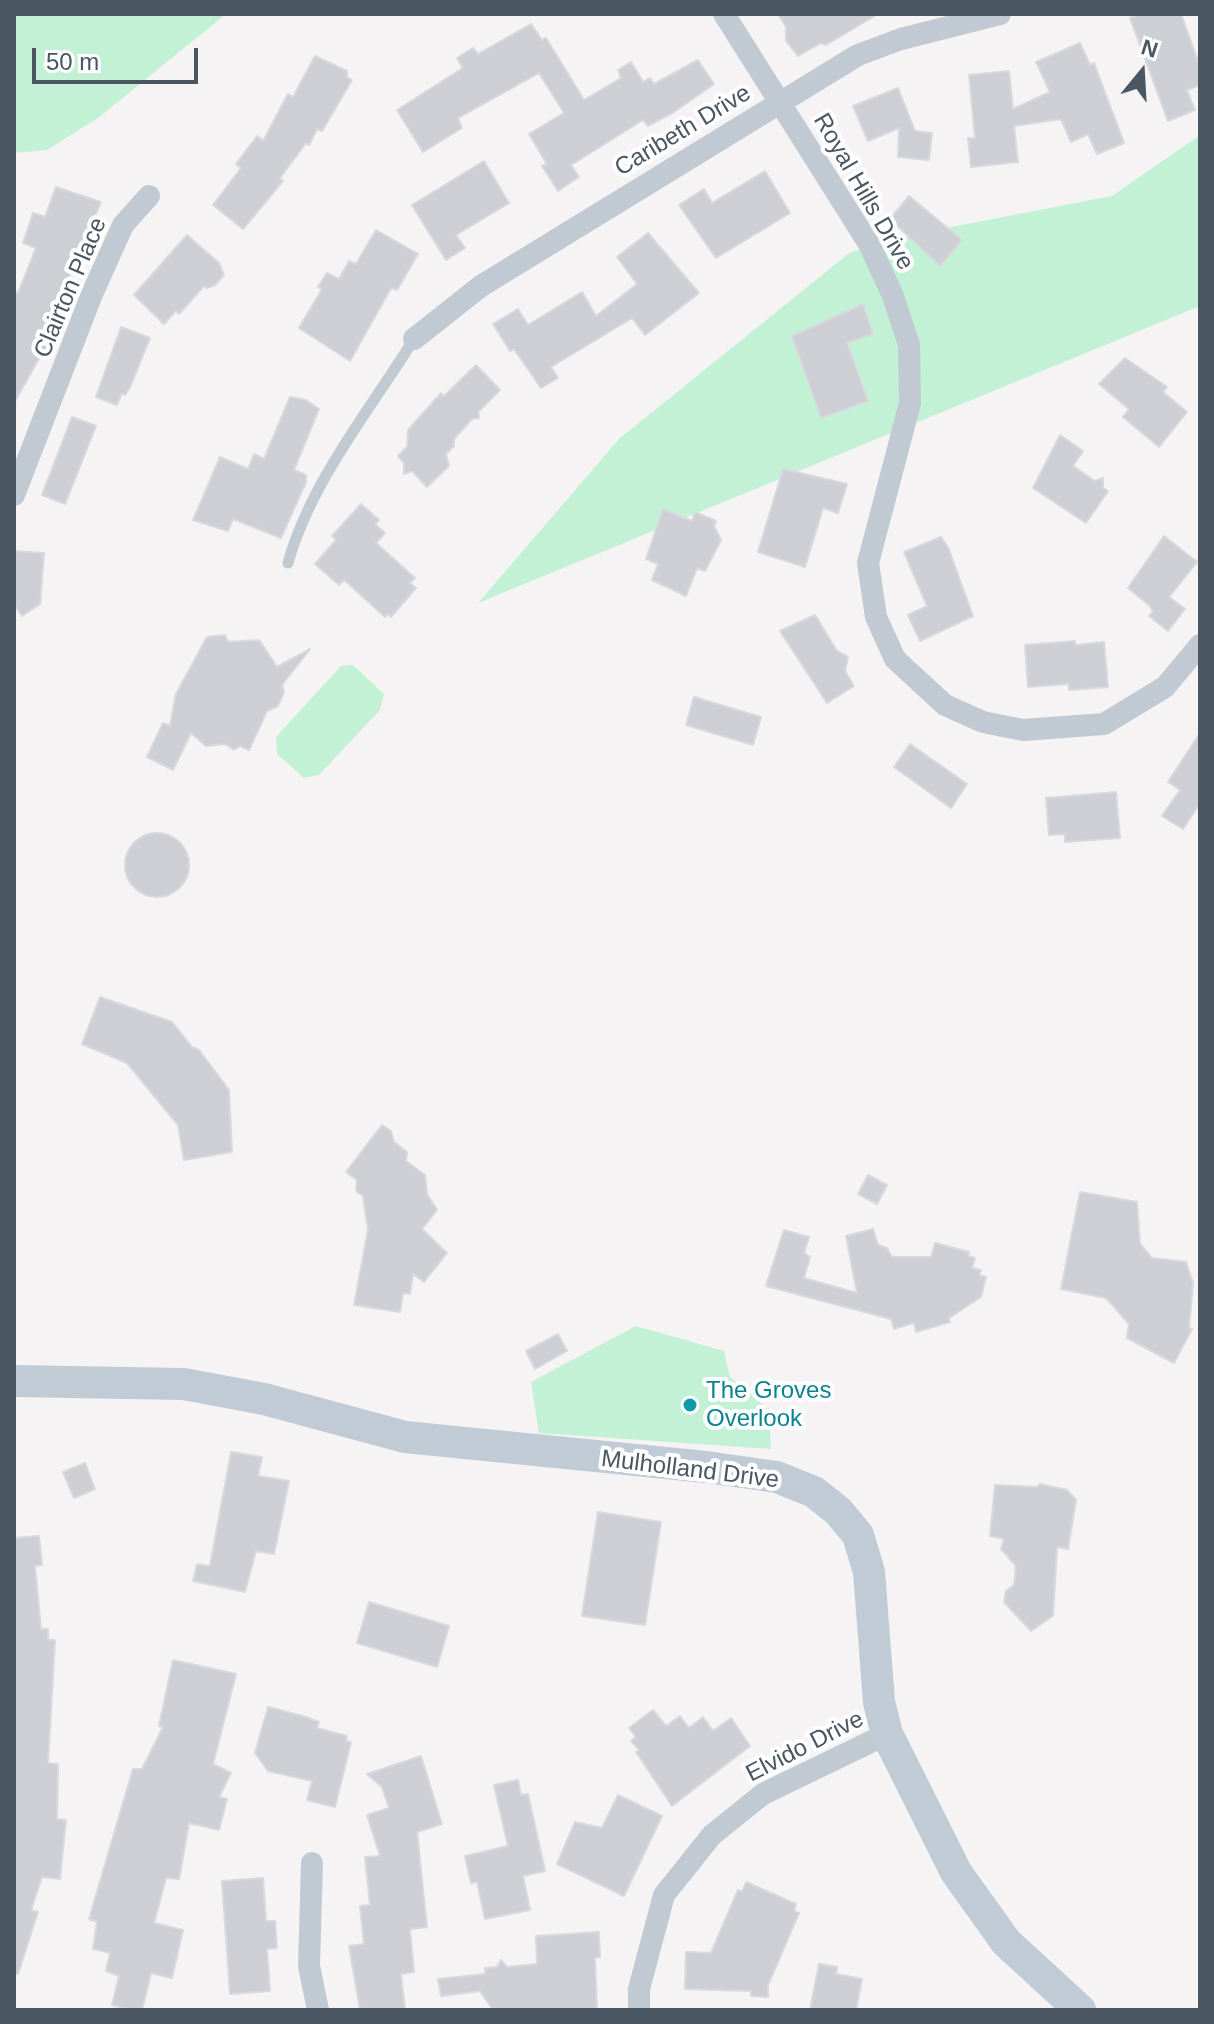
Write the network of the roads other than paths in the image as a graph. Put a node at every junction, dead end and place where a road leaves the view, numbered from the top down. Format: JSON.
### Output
{"nodes":[{"id":1,"x":724,"y":14,"type":"edge"},
{"id":2,"x":1000,"y":14,"type":"edge"},
{"id":3,"x":780,"y":103,"type":"junction"},
{"id":4,"x":149,"y":196,"type":"dead end"},
{"id":5,"x":414,"y":339,"type":"joint"},
{"id":6,"x":14,"y":495,"type":"edge"},
{"id":7,"x":288,"y":563,"type":"dead end"},
{"id":8,"x":1200,"y":645,"type":"edge"},
{"id":9,"x":14,"y":1381,"type":"edge"},
{"id":10,"x":887,"y":1734,"type":"junction"},
{"id":11,"x":312,"y":1863,"type":"dead end"},
{"id":12,"x":318,"y":2010,"type":"edge"},
{"id":13,"x":639,"y":2010,"type":"edge"},
{"id":14,"x":1080,"y":2010,"type":"edge"}],
"edges":[{"from":1,"to":3,"type":"street","name":"Royal Hills Drive"},
{"from":2,"to":3,"type":"street","name":"Caribeth Drive"},
{"from":3,"to":5,"type":"street","name":"Caribeth Drive"},
{"from":3,"to":8,"type":"street","name":"Royal Hills Drive"},
{"from":4,"to":6,"type":"street","name":"Clairton Place"},
{"from":5,"to":7,"type":"lane"},
{"from":9,"to":10,"type":"main road","name":"Mulholland Drive"},
{"from":10,"to":13,"type":"street","name":"Elvido Drive"},
{"from":10,"to":14,"type":"main road","name":"Mulholland Drive"},
{"from":11,"to":12,"type":"street"}]}
